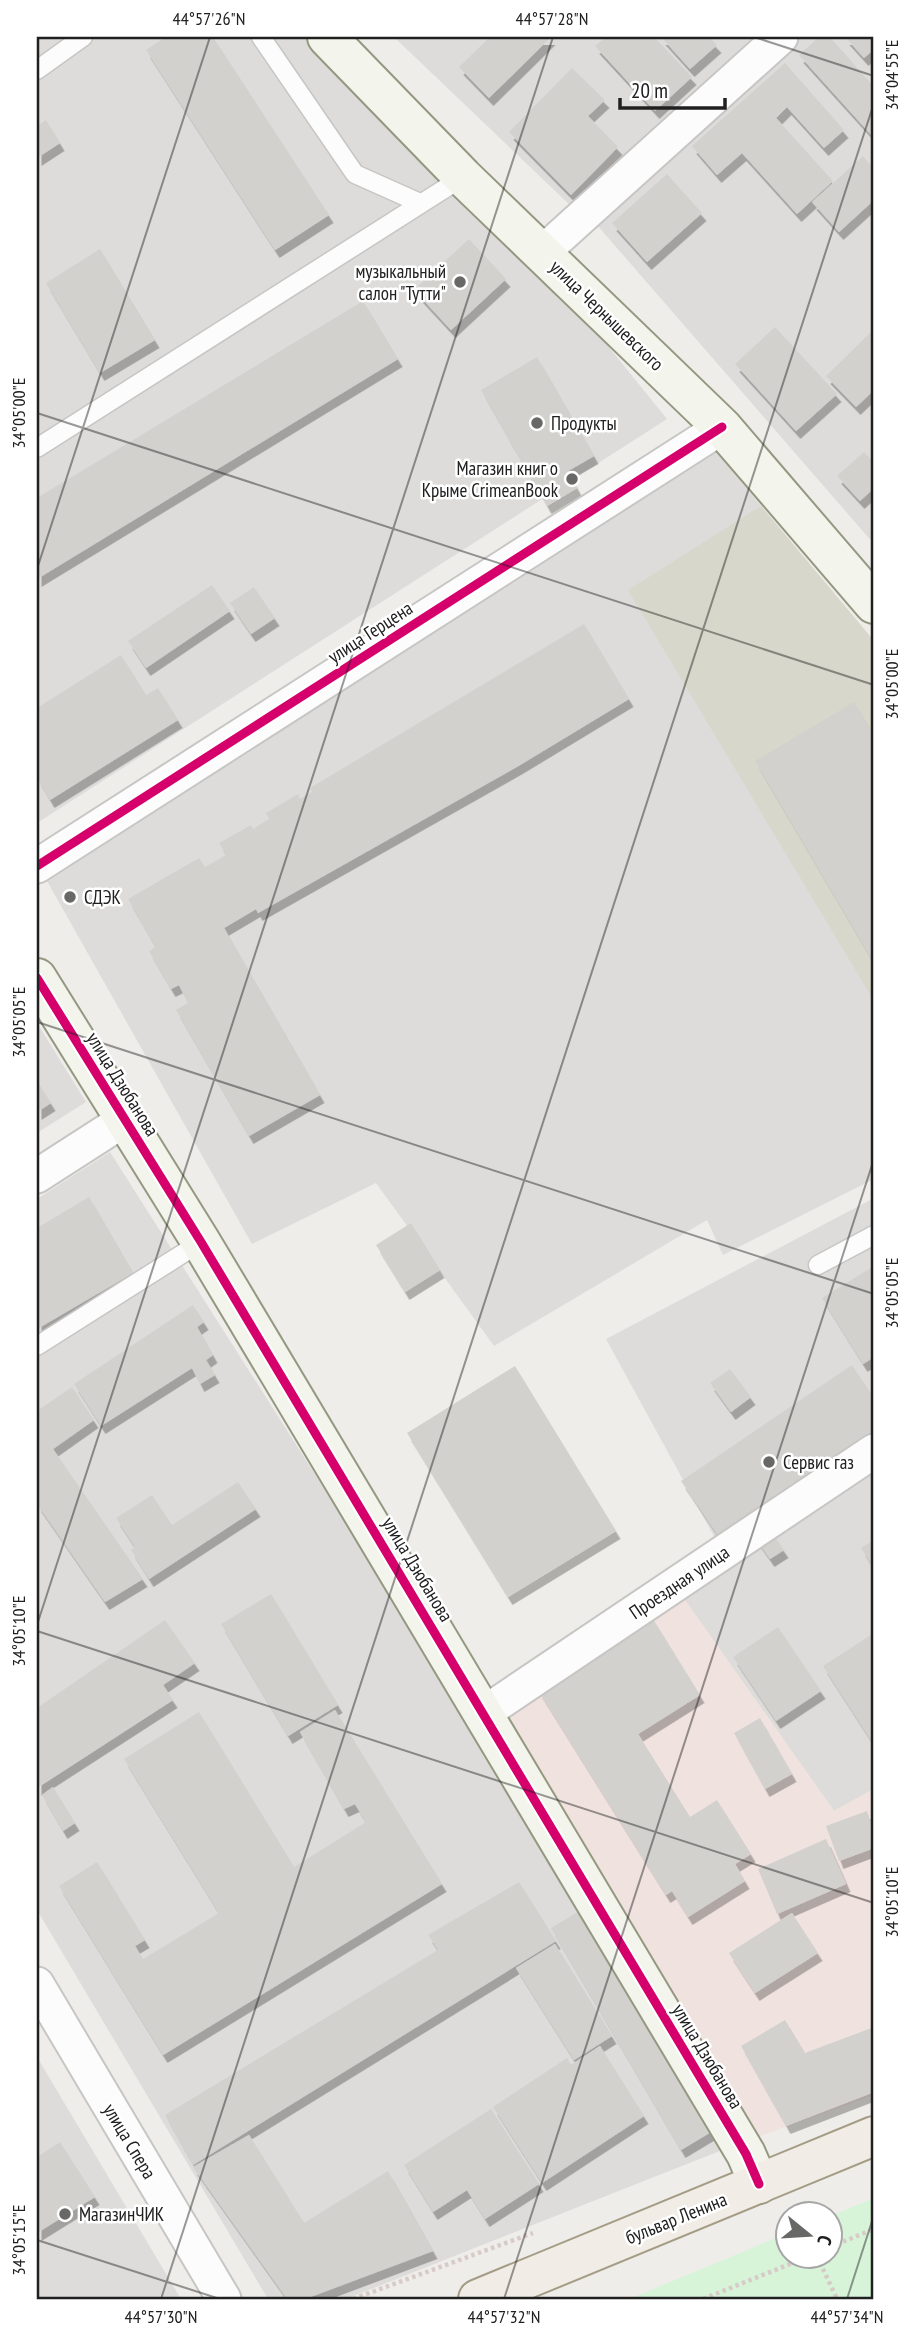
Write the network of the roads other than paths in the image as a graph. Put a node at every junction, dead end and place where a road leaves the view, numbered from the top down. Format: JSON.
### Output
{"nodes":[{"id":1,"x":83,"y":37,"type":"edge"},
{"id":2,"x":261,"y":37,"type":"edge"},
{"id":3,"x":327,"y":37,"type":"edge"},
{"id":4,"x":781,"y":37,"type":"edge"},
{"id":5,"x":37,"y":70,"type":"edge"},
{"id":6,"x":463,"y":177,"type":"junction"},
{"id":7,"x":420,"y":203,"type":"junction"},
{"id":8,"x":543,"y":252,"type":"junction"},
{"id":9,"x":722,"y":428,"type":"junction"},
{"id":10,"x":37,"y":447,"type":"edge"},
{"id":11,"x":874,"y":604,"type":"edge"},
{"id":12,"x":37,"y":866,"type":"edge"},
{"id":13,"x":37,"y":978,"type":"edge"},
{"id":14,"x":124,"y":1120,"type":"junction"},
{"id":15,"x":37,"y":1176,"type":"edge"},
{"id":16,"x":874,"y":1235,"type":"edge"},
{"id":17,"x":201,"y":1242,"type":"junction"},
{"id":18,"x":818,"y":1265,"type":"dead end"},
{"id":19,"x":37,"y":1346,"type":"edge"},
{"id":20,"x":874,"y":1451,"type":"edge"},
{"id":21,"x":484,"y":1713,"type":"junction"},
{"id":22,"x":37,"y":1984,"type":"edge"},
{"id":23,"x":874,"y":2136,"type":"edge"},
{"id":24,"x":759,"y":2184,"type":"junction"},
{"id":25,"x":224,"y":2299,"type":"edge"},
{"id":26,"x":478,"y":2299,"type":"edge"}],
"edges":[{"from":1,"to":5,"type":"lane"},
{"from":2,"to":7,"type":"lane"},
{"from":3,"to":6,"type":"street","name":"улица Чернышевского"},
{"from":4,"to":8,"type":"street"},
{"from":6,"to":7,"type":"lane"},
{"from":6,"to":8,"type":"street","name":"улица Чернышевского"},
{"from":7,"to":10,"type":"lane"},
{"from":8,"to":9,"type":"street","name":"улица Чернышевского"},
{"from":9,"to":11,"type":"street","name":"улица Чернышевского"},
{"from":9,"to":12,"type":"street","name":"улица Герцена"},
{"from":13,"to":14,"type":"street","name":"улица Дзюбанова"},
{"from":14,"to":15,"type":"street"},
{"from":14,"to":17,"type":"street","name":"улица Дзюбанова"},
{"from":16,"to":18,"type":"lane"},
{"from":17,"to":19,"type":"lane"},
{"from":17,"to":21,"type":"street","name":"улица Дзюбанова"},
{"from":20,"to":21,"type":"street","name":"Проездная улица"},
{"from":21,"to":24,"type":"street","name":"улица Дзюбанова"},
{"from":22,"to":25,"type":"street","name":"улица Спера"},
{"from":23,"to":24,"type":"main road","name":"бульвар Ленина"},
{"from":24,"to":26,"type":"main road","name":"бульвар Ленина"}]}
